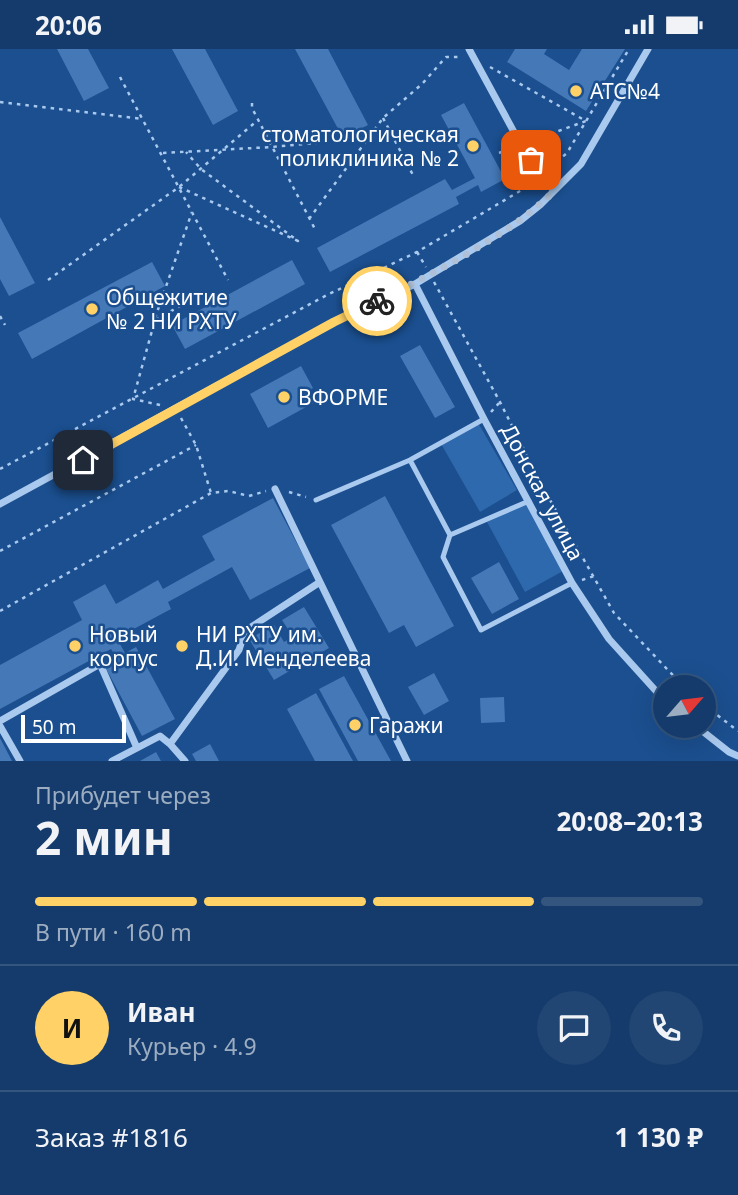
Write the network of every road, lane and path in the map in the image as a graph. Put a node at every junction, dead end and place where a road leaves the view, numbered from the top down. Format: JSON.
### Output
{"nodes":[{"id":1,"x":469,"y":49,"type":"edge"},
{"id":2,"x":629,"y":49,"type":"edge"},
{"id":3,"x":648,"y":49,"type":"edge"},
{"id":4,"x":473,"y":57,"type":"junction"},
{"id":5,"x":120,"y":77,"type":"dead end"},
{"id":6,"x":0,"y":101,"type":"edge"},
{"id":7,"x":253,"y":103,"type":"dead end"},
{"id":8,"x":383,"y":118,"type":"junction"},
{"id":9,"x":143,"y":119,"type":"junction"},
{"id":10,"x":258,"y":120,"type":"junction"},
{"id":11,"x":586,"y":121,"type":"junction"},
{"id":12,"x":369,"y":138,"type":"junction"},
{"id":13,"x":521,"y":145,"type":"junction"},
{"id":14,"x":272,"y":147,"type":"junction"},
{"id":15,"x":224,"y":150,"type":"junction"},
{"id":16,"x":186,"y":152,"type":"junction"},
{"id":17,"x":161,"y":153,"type":"junction"},
{"id":18,"x":499,"y":153,"type":"dead end"},
{"id":19,"x":201,"y":169,"type":"junction"},
{"id":20,"x":541,"y":174,"type":"junction"},
{"id":21,"x":414,"y":177,"type":"dead end"},
{"id":22,"x":179,"y":187,"type":"junction"},
{"id":23,"x":554,"y":191,"type":"junction"},
{"id":24,"x":192,"y":212,"type":"junction"},
{"id":25,"x":309,"y":219,"type":"junction"},
{"id":26,"x":316,"y":231,"type":"dead end"},
{"id":27,"x":417,"y":252,"type":"junction"},
{"id":28,"x":430,"y":275,"type":"junction"},
{"id":29,"x":48,"y":280,"type":"dead end"},
{"id":30,"x":228,"y":280,"type":"dead end"},
{"id":31,"x":415,"y":284,"type":"junction"},
{"id":32,"x":182,"y":305,"type":"dead end"},
{"id":33,"x":0,"y":316,"type":"edge"},
{"id":34,"x":155,"y":320,"type":"junction"},
{"id":35,"x":5,"y":325,"type":"dead end"},
{"id":36,"x":133,"y":399,"type":"junction"},
{"id":37,"x":176,"y":409,"type":"junction"},
{"id":38,"x":484,"y":419,"type":"junction"},
{"id":39,"x":196,"y":445,"type":"junction"},
{"id":40,"x":410,"y":460,"type":"junction"},
{"id":41,"x":0,"y":469,"type":"edge"},
{"id":42,"x":275,"y":489,"type":"junction"},
{"id":43,"x":211,"y":493,"type":"junction"},
{"id":44,"x":316,"y":500,"type":"joint"},
{"id":45,"x":529,"y":501,"type":"junction"},
{"id":46,"x":0,"y":504,"type":"edge"},
{"id":47,"x":450,"y":535,"type":"junction"},
{"id":48,"x":0,"y":551,"type":"edge"},
{"id":49,"x":320,"y":582,"type":"junction"},
{"id":50,"x":572,"y":583,"type":"junction"},
{"id":51,"x":0,"y":611,"type":"edge"},
{"id":52,"x":673,"y":675,"type":"edge"},
{"id":53,"x":653,"y":688,"type":"edge"},
{"id":54,"x":716,"y":714,"type":"edge"},
{"id":55,"x":0,"y":724,"type":"edge"},
{"id":56,"x":738,"y":731,"type":"edge"},
{"id":57,"x":712,"y":739,"type":"edge"},
{"id":58,"x":170,"y":744,"type":"junction"},
{"id":59,"x":137,"y":748,"type":"junction"},
{"id":60,"x":738,"y":756,"type":"edge"},
{"id":61,"x":20,"y":761,"type":"edge"},
{"id":62,"x":112,"y":761,"type":"edge"},
{"id":63,"x":185,"y":761,"type":"edge"},
{"id":64,"x":407,"y":761,"type":"edge"}],
"edges":[{"from":1,"to":4,"type":"street"},
{"from":2,"to":11,"type":"path"},
{"from":3,"to":23,"type":"street"},
{"from":4,"to":8,"type":"path"},
{"from":4,"to":11,"type":"path"},
{"from":4,"to":13,"type":"street"},
{"from":5,"to":9,"type":"path"},
{"from":6,"to":9,"type":"path"},
{"from":7,"to":10,"type":"path"},
{"from":8,"to":12,"type":"path"},
{"from":8,"to":21,"type":"path"},
{"from":9,"to":17,"type":"path"},
{"from":10,"to":14,"type":"path"},
{"from":10,"to":15,"type":"path"},
{"from":11,"to":13,"type":"path"},
{"from":11,"to":20,"type":"path"},
{"from":12,"to":14,"type":"path"},
{"from":12,"to":25,"type":"path"},
{"from":13,"to":18,"type":"path"},
{"from":13,"to":20,"type":"street"},
{"from":14,"to":15,"type":"path"},
{"from":14,"to":25,"type":"path"},
{"from":15,"to":16,"type":"path"},
{"from":15,"to":19,"type":"path"},
{"from":16,"to":17,"type":"path"},
{"from":16,"to":19,"type":"path"},
{"from":17,"to":22,"type":"path"},
{"from":19,"to":22,"type":"path"},
{"from":19,"to":22,"type":"path"},
{"from":20,"to":23,"type":"street"},
{"from":20,"to":27,"type":"path"},
{"from":22,"to":24,"type":"path"},
{"from":22,"to":29,"type":"path"},
{"from":23,"to":28,"type":"street"},
{"from":24,"to":30,"type":"path"},
{"from":24,"to":34,"type":"path"},
{"from":25,"to":26,"type":"path"},
{"from":27,"to":28,"type":"path"},
{"from":27,"to":36,"type":"path"},
{"from":28,"to":31,"type":"street"},
{"from":28,"to":52,"type":"path"},
{"from":31,"to":37,"type":"street"},
{"from":31,"to":38,"type":"street","name":"Донская улица"},
{"from":32,"to":34,"type":"path"},
{"from":33,"to":35,"type":"path"},
{"from":34,"to":36,"type":"path"},
{"from":36,"to":37,"type":"path"},
{"from":36,"to":41,"type":"path"},
{"from":37,"to":39,"type":"path"},
{"from":37,"to":46,"type":"street"},
{"from":38,"to":40,"type":"lane"},
{"from":38,"to":45,"type":"street","name":"Донская улица"},
{"from":39,"to":43,"type":"path"},
{"from":39,"to":48,"type":"path"},
{"from":40,"to":44,"type":"lane"},
{"from":40,"to":47,"type":"lane"},
{"from":42,"to":43,"type":"path"},
{"from":42,"to":44,"type":"path"},
{"from":42,"to":49,"type":"street"},
{"from":43,"to":51,"type":"path"},
{"from":45,"to":47,"type":"lane"},
{"from":45,"to":50,"type":"street","name":"Донская улица"},
{"from":47,"to":50,"type":"lane"},
{"from":49,"to":58,"type":"street"},
{"from":49,"to":64,"type":"street"},
{"from":50,"to":53,"type":"street","name":"Донская улица"},
{"from":54,"to":56,"type":"path"},
{"from":55,"to":59,"type":"street"},
{"from":55,"to":61,"type":"street"},
{"from":57,"to":60,"type":"street"},
{"from":58,"to":59,"type":"street"},
{"from":58,"to":63,"type":"street"},
{"from":59,"to":62,"type":"street"}]}
